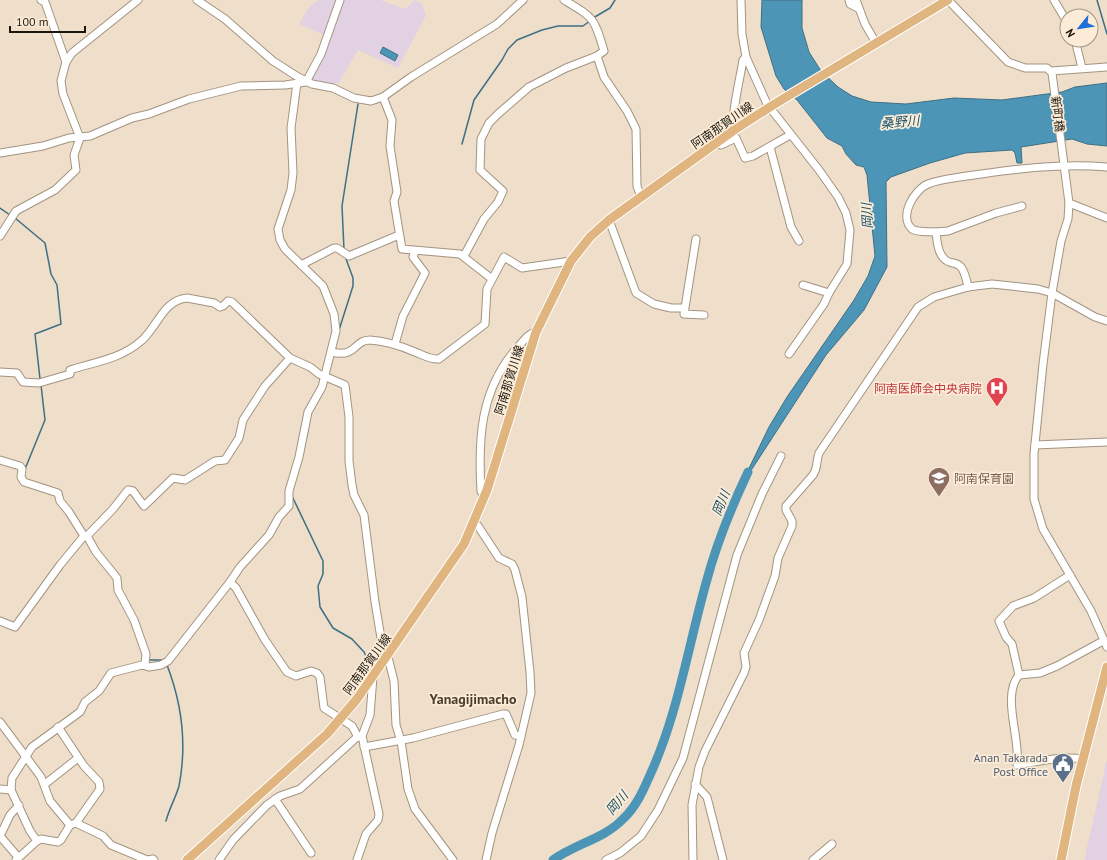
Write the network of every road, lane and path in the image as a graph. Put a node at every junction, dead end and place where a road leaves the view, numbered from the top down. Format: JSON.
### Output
{"nodes":[{"id":1,"x":41,"y":0,"type":"edge"},
{"id":2,"x":138,"y":0,"type":"edge"},
{"id":3,"x":340,"y":0,"type":"edge"},
{"id":4,"x":523,"y":0,"type":"edge"},
{"id":5,"x":564,"y":0,"type":"edge"},
{"id":6,"x":741,"y":0,"type":"edge"},
{"id":7,"x":849,"y":0,"type":"edge"},
{"id":8,"x":856,"y":0,"type":"edge"},
{"id":9,"x":948,"y":0,"type":"edge"},
{"id":10,"x":202,"y":1,"type":"edge"},
{"id":11,"x":858,"y":8,"type":"junction"},
{"id":12,"x":873,"y":45,"type":"junction"},
{"id":13,"x":1076,"y":48,"type":"edge"},
{"id":14,"x":597,"y":56,"type":"junction"},
{"id":15,"x":746,"y":57,"type":"junction"},
{"id":16,"x":66,"y":62,"type":"junction"},
{"id":17,"x":1107,"y":67,"type":"edge"},
{"id":18,"x":1082,"y":68,"type":"junction"},
{"id":19,"x":1052,"y":74,"type":"junction"},
{"id":20,"x":306,"y":82,"type":"junction"},
{"id":21,"x":297,"y":83,"type":"junction"},
{"id":22,"x":383,"y":97,"type":"junction"},
{"id":23,"x":773,"y":105,"type":"junction"},
{"id":24,"x":734,"y":130,"type":"junction"},
{"id":25,"x":790,"y":135,"type":"junction"},
{"id":26,"x":80,"y":138,"type":"junction"},
{"id":27,"x":716,"y":143,"type":"junction"},
{"id":28,"x":770,"y":147,"type":"junction"},
{"id":29,"x":0,"y":153,"type":"edge"},
{"id":30,"x":1064,"y":165,"type":"junction"},
{"id":31,"x":1107,"y":167,"type":"edge"},
{"id":32,"x":641,"y":197,"type":"junction"},
{"id":33,"x":1069,"y":203,"type":"junction"},
{"id":34,"x":1022,"y":206,"type":"dead end"},
{"id":35,"x":1107,"y":218,"type":"edge"},
{"id":36,"x":609,"y":220,"type":"junction"},
{"id":37,"x":936,"y":232,"type":"junction"},
{"id":38,"x":399,"y":235,"type":"junction"},
{"id":39,"x":0,"y":236,"type":"edge"},
{"id":40,"x":696,"y":238,"type":"dead end"},
{"id":41,"x":799,"y":241,"type":"dead end"},
{"id":42,"x":415,"y":251,"type":"junction"},
{"id":43,"x":464,"y":256,"type":"junction"},
{"id":44,"x":571,"y":262,"type":"junction"},
{"id":45,"x":300,"y":264,"type":"junction"},
{"id":46,"x":492,"y":279,"type":"junction"},
{"id":47,"x":803,"y":285,"type":"dead end"},
{"id":48,"x":968,"y":287,"type":"junction"},
{"id":49,"x":829,"y":293,"type":"junction"},
{"id":50,"x":1052,"y":293,"type":"junction"},
{"id":51,"x":684,"y":308,"type":"junction"},
{"id":52,"x":704,"y":315,"type":"dead end"},
{"id":53,"x":1107,"y":321,"type":"edge"},
{"id":54,"x":536,"y":332,"type":"junction"},
{"id":55,"x":395,"y":344,"type":"junction"},
{"id":56,"x":333,"y":353,"type":"junction"},
{"id":57,"x":789,"y":354,"type":"dead end"},
{"id":58,"x":290,"y":358,"type":"junction"},
{"id":59,"x":0,"y":372,"type":"edge"},
{"id":60,"x":326,"y":377,"type":"junction"},
{"id":61,"x":1107,"y":442,"type":"edge"},
{"id":62,"x":1035,"y":445,"type":"junction"},
{"id":63,"x":781,"y":456,"type":"dead end"},
{"id":64,"x":0,"y":460,"type":"edge"},
{"id":65,"x":484,"y":497,"type":"junction"},
{"id":66,"x":474,"y":522,"type":"junction"},
{"id":67,"x":86,"y":536,"type":"junction"},
{"id":68,"x":1070,"y":575,"type":"junction"},
{"id":69,"x":230,"y":582,"type":"junction"},
{"id":70,"x":0,"y":621,"type":"edge"},
{"id":71,"x":1103,"y":641,"type":"junction"},
{"id":72,"x":1107,"y":648,"type":"edge"},
{"id":73,"x":387,"y":657,"type":"junction"},
{"id":74,"x":145,"y":665,"type":"junction"},
{"id":75,"x":1107,"y":667,"type":"edge"},
{"id":76,"x":1018,"y":675,"type":"junction"},
{"id":77,"x":373,"y":677,"type":"junction"},
{"id":78,"x":1105,"y":686,"type":"edge"},
{"id":79,"x":342,"y":718,"type":"junction"},
{"id":80,"x":0,"y":722,"type":"edge"},
{"id":81,"x":58,"y":727,"type":"junction"},
{"id":82,"x":360,"y":736,"type":"junction"},
{"id":83,"x":521,"y":736,"type":"junction"},
{"id":84,"x":401,"y":741,"type":"junction"},
{"id":85,"x":364,"y":747,"type":"junction"},
{"id":86,"x":25,"y":756,"type":"junction"},
{"id":87,"x":78,"y":758,"type":"junction"},
{"id":88,"x":1083,"y":759,"type":"junction"},
{"id":89,"x":45,"y":784,"type":"junction"},
{"id":90,"x":695,"y":784,"type":"junction"},
{"id":91,"x":0,"y":789,"type":"edge"},
{"id":92,"x":11,"y":790,"type":"junction"},
{"id":93,"x":275,"y":799,"type":"junction"},
{"id":94,"x":19,"y":805,"type":"junction"},
{"id":95,"x":73,"y":824,"type":"junction"},
{"id":96,"x":0,"y":836,"type":"edge"},
{"id":97,"x":37,"y":841,"type":"junction"},
{"id":98,"x":832,"y":844,"type":"dead end"},
{"id":99,"x":311,"y":853,"type":"dead end"},
{"id":100,"x":17,"y":859,"type":"edge"},
{"id":101,"x":148,"y":860,"type":"edge"},
{"id":102,"x":154,"y":860,"type":"edge"},
{"id":103,"x":187,"y":860,"type":"edge"},
{"id":104,"x":219,"y":860,"type":"edge"},
{"id":105,"x":357,"y":860,"type":"edge"},
{"id":106,"x":453,"y":860,"type":"edge"},
{"id":107,"x":486,"y":860,"type":"edge"},
{"id":108,"x":606,"y":860,"type":"edge"},
{"id":109,"x":693,"y":860,"type":"edge"},
{"id":110,"x":723,"y":860,"type":"edge"},
{"id":111,"x":813,"y":860,"type":"edge"},
{"id":112,"x":1061,"y":860,"type":"edge"}],
"edges":[{"from":1,"to":16,"type":"street"},
{"from":2,"to":16,"type":"street"},
{"from":3,"to":20,"type":"street"},
{"from":4,"to":22,"type":"street"},
{"from":5,"to":14,"type":"street"},
{"from":6,"to":15,"type":"street"},
{"from":7,"to":11,"type":"street"},
{"from":8,"to":11,"type":"street"},
{"from":9,"to":12,"type":"main road","name":"阿南那賀川線"},
{"from":9,"to":19,"type":"street"},
{"from":10,"to":20,"type":"street"},
{"from":11,"to":12,"type":"street"},
{"from":12,"to":23,"type":"main road","name":"阿南那賀川線"},
{"from":13,"to":18,"type":"street"},
{"from":14,"to":32,"type":"street"},
{"from":14,"to":43,"type":"street"},
{"from":15,"to":23,"type":"street"},
{"from":15,"to":24,"type":"street"},
{"from":16,"to":26,"type":"street"},
{"from":17,"to":18,"type":"street"},
{"from":18,"to":19,"type":"street"},
{"from":19,"to":30,"type":"street","name":"新町橋"},
{"from":20,"to":21,"type":"street"},
{"from":20,"to":22,"type":"street"},
{"from":21,"to":26,"type":"street"},
{"from":21,"to":45,"type":"street"},
{"from":22,"to":38,"type":"street"},
{"from":23,"to":24,"type":"main road","name":"阿南那賀川線"},
{"from":23,"to":25,"type":"street"},
{"from":24,"to":27,"type":"main road","name":"阿南那賀川線"},
{"from":25,"to":28,"type":"street"},
{"from":25,"to":49,"type":"street"},
{"from":26,"to":29,"type":"street"},
{"from":26,"to":39,"type":"street"},
{"from":27,"to":28,"type":"street"},
{"from":27,"to":32,"type":"main road","name":"阿南那賀川線"},
{"from":28,"to":41,"type":"street"},
{"from":30,"to":31,"type":"street"},
{"from":30,"to":33,"type":"street","name":"新町橋"},
{"from":30,"to":37,"type":"street"},
{"from":32,"to":36,"type":"main road","name":"阿南那賀川線"},
{"from":33,"to":35,"type":"street"},
{"from":33,"to":50,"type":"street","name":"新町橋"},
{"from":34,"to":37,"type":"street"},
{"from":36,"to":44,"type":"main road","name":"阿南那賀川線"},
{"from":36,"to":51,"type":"street"},
{"from":37,"to":48,"type":"street"},
{"from":38,"to":42,"type":"street"},
{"from":38,"to":45,"type":"street"},
{"from":40,"to":51,"type":"street"},
{"from":42,"to":43,"type":"street"},
{"from":42,"to":55,"type":"street"},
{"from":43,"to":46,"type":"street"},
{"from":44,"to":46,"type":"street"},
{"from":44,"to":54,"type":"main road","name":"阿南那賀川線"},
{"from":45,"to":56,"type":"street"},
{"from":46,"to":55,"type":"street"},
{"from":47,"to":49,"type":"street"},
{"from":48,"to":50,"type":"street"},
{"from":48,"to":90,"type":"street"},
{"from":49,"to":57,"type":"street"},
{"from":50,"to":53,"type":"street"},
{"from":50,"to":62,"type":"street","name":"新町橋"},
{"from":51,"to":52,"type":"street"},
{"from":54,"to":65,"type":"main road","name":"阿南那賀川線"},
{"from":54,"to":65,"type":"street"},
{"from":55,"to":56,"type":"street"},
{"from":56,"to":60,"type":"street"},
{"from":58,"to":59,"type":"street"},
{"from":58,"to":60,"type":"street"},
{"from":58,"to":67,"type":"street"},
{"from":60,"to":69,"type":"street"},
{"from":60,"to":73,"type":"street"},
{"from":61,"to":62,"type":"street"},
{"from":62,"to":68,"type":"street","name":"新町橋"},
{"from":63,"to":108,"type":"street"},
{"from":64,"to":67,"type":"street"},
{"from":65,"to":66,"type":"main road","name":"阿南那賀川線"},
{"from":66,"to":73,"type":"main road","name":"阿南那賀川線"},
{"from":66,"to":83,"type":"street"},
{"from":67,"to":70,"type":"street"},
{"from":67,"to":74,"type":"street"},
{"from":68,"to":71,"type":"street","name":"新町橋"},
{"from":68,"to":76,"type":"street"},
{"from":69,"to":74,"type":"street"},
{"from":69,"to":79,"type":"street"},
{"from":71,"to":72,"type":"street","name":"新町橋"},
{"from":71,"to":76,"type":"street"},
{"from":73,"to":77,"type":"main road","name":"阿南那賀川線"},
{"from":73,"to":84,"type":"street"},
{"from":74,"to":81,"type":"street"},
{"from":75,"to":78,"type":"main road"},
{"from":76,"to":88,"type":"street"},
{"from":77,"to":79,"type":"main road","name":"阿南那賀川線"},
{"from":77,"to":82,"type":"street"},
{"from":78,"to":88,"type":"main road"},
{"from":79,"to":82,"type":"street"},
{"from":79,"to":103,"type":"main road","name":"阿南那賀川線"},
{"from":80,"to":86,"type":"street"},
{"from":81,"to":86,"type":"street"},
{"from":81,"to":87,"type":"street"},
{"from":82,"to":85,"type":"street"},
{"from":82,"to":93,"type":"street"},
{"from":83,"to":84,"type":"street"},
{"from":83,"to":107,"type":"street"},
{"from":84,"to":85,"type":"street"},
{"from":84,"to":106,"type":"street"},
{"from":85,"to":105,"type":"street"},
{"from":86,"to":89,"type":"street"},
{"from":86,"to":92,"type":"street"},
{"from":87,"to":89,"type":"street"},
{"from":87,"to":95,"type":"street"},
{"from":88,"to":112,"type":"main road"},
{"from":89,"to":95,"type":"street"},
{"from":90,"to":109,"type":"street"},
{"from":90,"to":110,"type":"street"},
{"from":91,"to":92,"type":"street"},
{"from":92,"to":94,"type":"street"},
{"from":93,"to":99,"type":"street"},
{"from":93,"to":104,"type":"street"},
{"from":94,"to":96,"type":"street"},
{"from":94,"to":97,"type":"street"},
{"from":95,"to":97,"type":"street"},
{"from":95,"to":101,"type":"street"},
{"from":96,"to":100,"type":"street"},
{"from":97,"to":100,"type":"street"},
{"from":98,"to":111,"type":"street"},
{"from":101,"to":102,"type":"street"}]}
